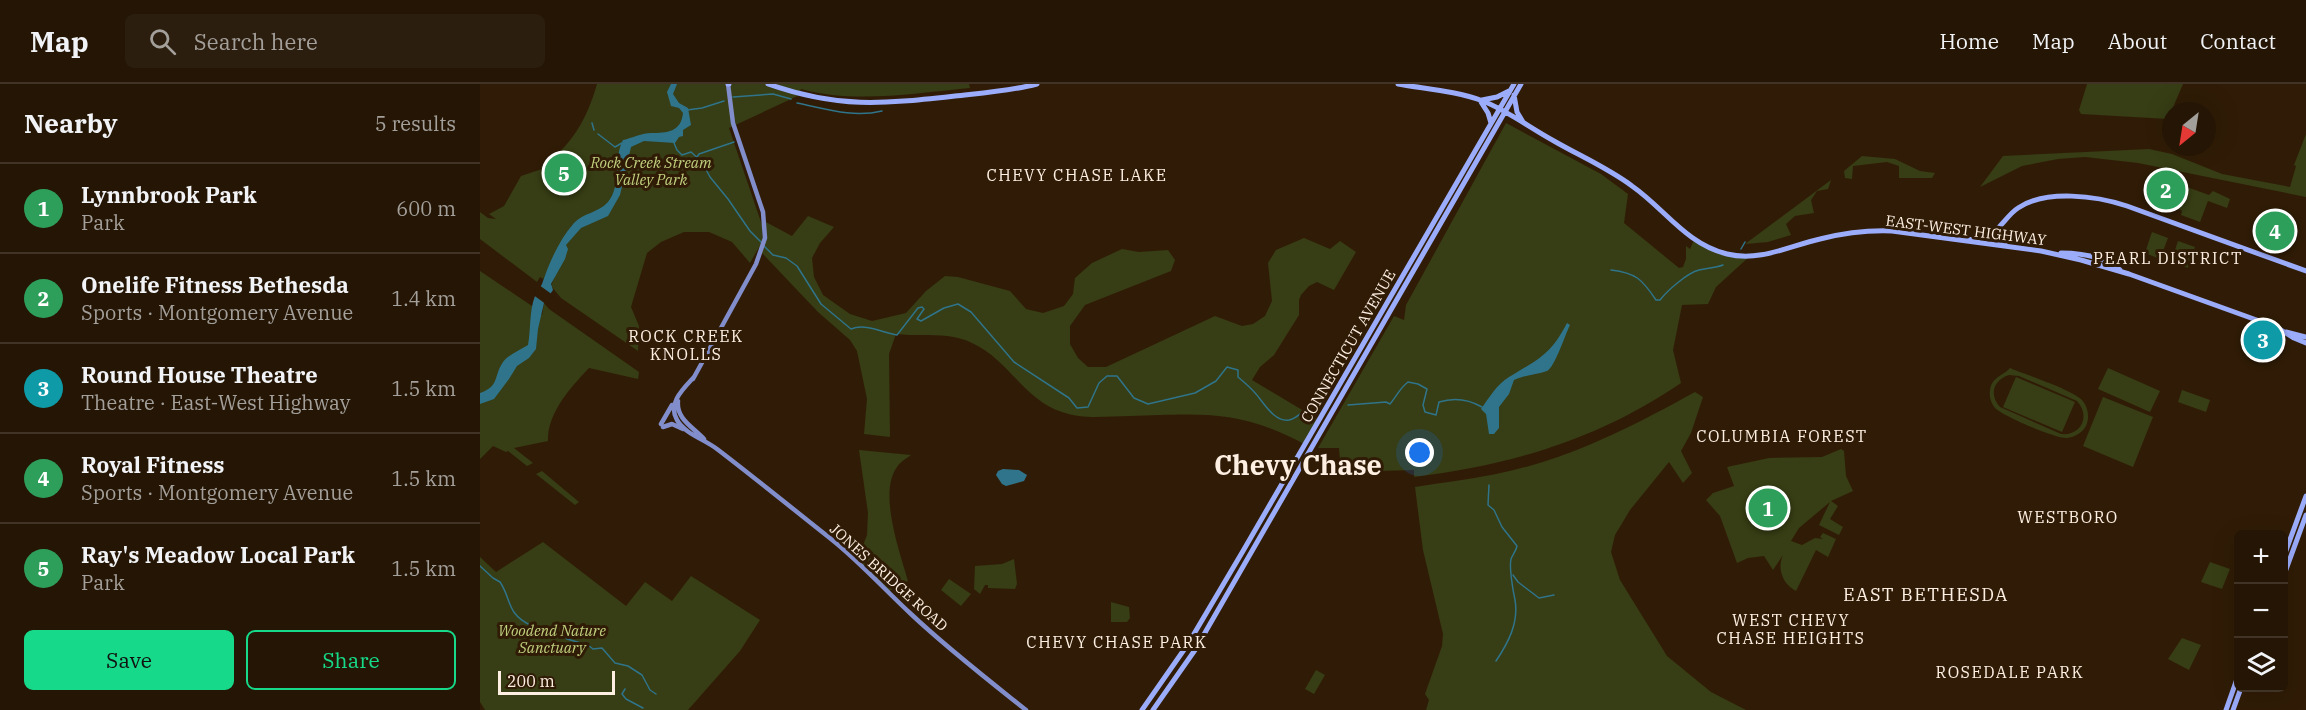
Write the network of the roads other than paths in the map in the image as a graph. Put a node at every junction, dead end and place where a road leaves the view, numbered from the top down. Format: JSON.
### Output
{"nodes":[{"id":1,"x":728,"y":84,"type":"edge"},
{"id":2,"x":768,"y":84,"type":"edge"},
{"id":3,"x":1037,"y":84,"type":"edge"},
{"id":4,"x":1398,"y":84,"type":"edge"},
{"id":5,"x":1514,"y":84,"type":"edge"},
{"id":6,"x":1521,"y":84,"type":"edge"},
{"id":7,"x":1512,"y":93,"type":"junction"},
{"id":8,"x":1480,"y":100,"type":"junction"},
{"id":9,"x":1502,"y":110,"type":"junction"},
{"id":10,"x":1491,"y":124,"type":"junction"},
{"id":11,"x":1524,"y":124,"type":"junction"},
{"id":12,"x":1999,"y":226,"type":"junction"},
{"id":13,"x":1957,"y":241,"type":"junction"},
{"id":14,"x":2009,"y":247,"type":"junction"},
{"id":15,"x":2306,"y":271,"type":"edge"},
{"id":16,"x":2282,"y":331,"type":"junction"},
{"id":17,"x":2306,"y":337,"type":"edge"},
{"id":18,"x":2306,"y":343,"type":"edge"},
{"id":19,"x":694,"y":377,"type":"junction"},
{"id":20,"x":676,"y":401,"type":"junction"},
{"id":21,"x":677,"y":415,"type":"junction"},
{"id":22,"x":688,"y":432,"type":"junction"},
{"id":23,"x":706,"y":441,"type":"junction"},
{"id":24,"x":2306,"y":496,"type":"edge"},
{"id":25,"x":2306,"y":515,"type":"edge"},
{"id":26,"x":2288,"y":543,"type":"edge"},
{"id":27,"x":2288,"y":562,"type":"edge"},
{"id":28,"x":2234,"y":687,"type":"edge"},
{"id":29,"x":2239,"y":692,"type":"edge"},
{"id":30,"x":1026,"y":710,"type":"edge"},
{"id":31,"x":1142,"y":710,"type":"edge"},
{"id":32,"x":1153,"y":710,"type":"edge"},
{"id":33,"x":2226,"y":710,"type":"edge"},
{"id":34,"x":2233,"y":710,"type":"edge"}],
"edges":[{"from":1,"to":19,"type":"main road"},
{"from":2,"to":3,"type":"main road"},
{"from":4,"to":8,"type":"main road","name":"EAST-WEST HIGHWAY"},
{"from":5,"to":7,"type":"main road","name":"CONNECTICUT AVENUE"},
{"from":6,"to":7,"type":"main road","name":"CONNECTICUT AVENUE"},
{"from":7,"to":8,"type":"main road"},
{"from":7,"to":9,"type":"main road","name":"CONNECTICUT AVENUE"},
{"from":7,"to":11,"type":"main road"},
{"from":8,"to":9,"type":"main road","name":"EAST-WEST HIGHWAY"},
{"from":8,"to":10,"type":"main road"},
{"from":9,"to":10,"type":"main road","name":"CONNECTICUT AVENUE"},
{"from":9,"to":11,"type":"main road","name":"EAST-WEST HIGHWAY"},
{"from":9,"to":32,"type":"main road","name":"CONNECTICUT AVENUE"},
{"from":10,"to":31,"type":"main road","name":"CONNECTICUT AVENUE"},
{"from":11,"to":13,"type":"main road","name":"EAST-WEST HIGHWAY"},
{"from":12,"to":13,"type":"main road"},
{"from":12,"to":14,"type":"main road"},
{"from":12,"to":15,"type":"main road"},
{"from":13,"to":14,"type":"main road","name":"EAST-WEST HIGHWAY"},
{"from":14,"to":16,"type":"main road","name":"EAST-WEST HIGHWAY"},
{"from":16,"to":17,"type":"main road"},
{"from":16,"to":18,"type":"main road"},
{"from":19,"to":20,"type":"main road"},
{"from":19,"to":21,"type":"main road"},
{"from":20,"to":21,"type":"main road"},
{"from":20,"to":22,"type":"main road"},
{"from":21,"to":22,"type":"main road","name":"JONES BRIDGE ROAD"},
{"from":21,"to":23,"type":"main road","name":"JONES BRIDGE ROAD"},
{"from":22,"to":23,"type":"main road","name":"JONES BRIDGE ROAD"},
{"from":23,"to":30,"type":"main road","name":"JONES BRIDGE ROAD"},
{"from":24,"to":26,"type":"main road"},
{"from":25,"to":27,"type":"main road"},
{"from":28,"to":33,"type":"main road"},
{"from":29,"to":34,"type":"main road"}]}
